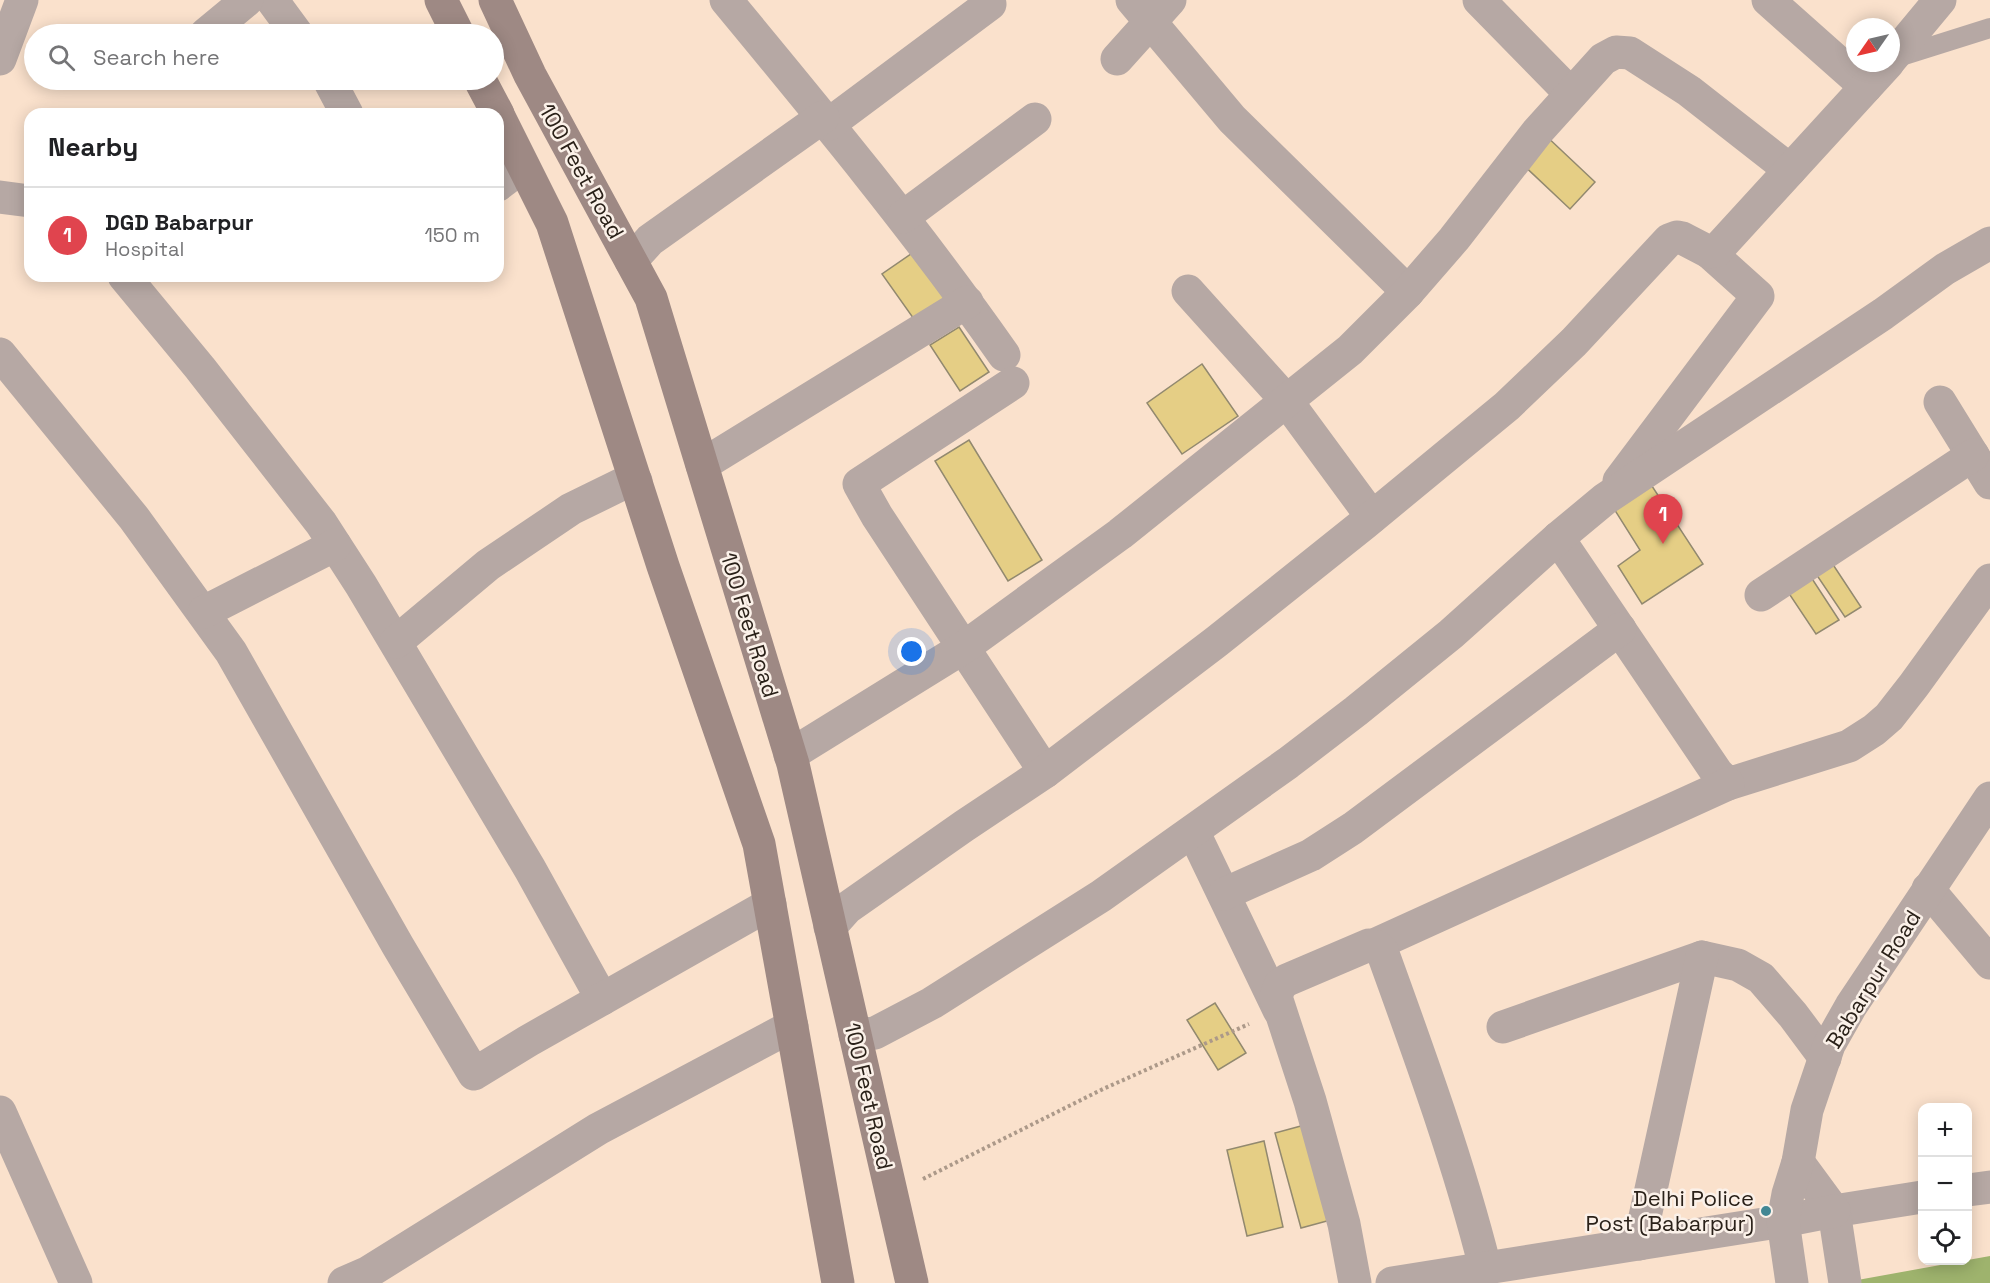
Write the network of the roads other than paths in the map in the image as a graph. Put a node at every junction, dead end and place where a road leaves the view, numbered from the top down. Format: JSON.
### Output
{"nodes":[{"id":1,"x":22,"y":0,"type":"edge"},
{"id":2,"x":247,"y":0,"type":"edge"},
{"id":3,"x":273,"y":0,"type":"edge"},
{"id":4,"x":441,"y":0,"type":"edge"},
{"id":5,"x":495,"y":0,"type":"edge"},
{"id":6,"x":726,"y":0,"type":"edge"},
{"id":7,"x":1479,"y":0,"type":"edge"},
{"id":8,"x":1768,"y":0,"type":"edge"},
{"id":9,"x":1940,"y":0,"type":"edge"},
{"id":10,"x":990,"y":4,"type":"dead end"},
{"id":11,"x":1150,"y":8,"type":"edge"},
{"id":12,"x":218,"y":24,"type":"edge"},
{"id":13,"x":290,"y":24,"type":"edge"},
{"id":14,"x":453,"y":24,"type":"edge"},
{"id":15,"x":1990,"y":28,"type":"edge"},
{"id":16,"x":1900,"y":48,"type":"edge"},
{"id":17,"x":1900,"y":56,"type":"edge"},
{"id":18,"x":1117,"y":58,"type":"dead end"},
{"id":19,"x":0,"y":59,"type":"edge"},
{"id":20,"x":1877,"y":75,"type":"edge"},
{"id":21,"x":334,"y":90,"type":"edge"},
{"id":22,"x":485,"y":90,"type":"edge"},
{"id":23,"x":1571,"y":94,"type":"junction"},
{"id":24,"x":344,"y":108,"type":"edge"},
{"id":25,"x":495,"y":108,"type":"edge"},
{"id":26,"x":1035,"y":119,"type":"dead end"},
{"id":27,"x":826,"y":120,"type":"junction"},
{"id":28,"x":504,"y":142,"type":"edge"},
{"id":29,"x":1790,"y":170,"type":"junction"},
{"id":30,"x":511,"y":175,"type":"edge"},
{"id":31,"x":0,"y":197,"type":"edge"},
{"id":32,"x":24,"y":200,"type":"edge"},
{"id":33,"x":903,"y":217,"type":"junction"},
{"id":34,"x":1990,"y":243,"type":"edge"},
{"id":35,"x":1709,"y":252,"type":"junction"},
{"id":36,"x":632,"y":261,"type":"junction"},
{"id":37,"x":129,"y":282,"type":"edge"},
{"id":38,"x":1188,"y":291,"type":"dead end"},
{"id":39,"x":1408,"y":292,"type":"junction"},
{"id":40,"x":967,"y":302,"type":"junction"},
{"id":41,"x":0,"y":354,"type":"edge"},
{"id":42,"x":1286,"y":400,"type":"junction"},
{"id":43,"x":1940,"y":402,"type":"dead end"},
{"id":44,"x":1973,"y":455,"type":"junction"},
{"id":45,"x":702,"y":465,"type":"junction"},
{"id":46,"x":636,"y":481,"type":"junction"},
{"id":47,"x":1990,"y":483,"type":"edge"},
{"id":48,"x":1605,"y":499,"type":"junction"},
{"id":49,"x":1372,"y":517,"type":"junction"},
{"id":50,"x":1558,"y":538,"type":"junction"},
{"id":51,"x":335,"y":545,"type":"junction"},
{"id":52,"x":1990,"y":580,"type":"edge"},
{"id":53,"x":1761,"y":595,"type":"dead end"},
{"id":54,"x":204,"y":612,"type":"junction"},
{"id":55,"x":1620,"y":629,"type":"junction"},
{"id":56,"x":396,"y":642,"type":"junction"},
{"id":57,"x":963,"y":648,"type":"junction"},
{"id":58,"x":790,"y":755,"type":"junction"},
{"id":59,"x":1045,"y":772,"type":"junction"},
{"id":60,"x":1728,"y":784,"type":"junction"},
{"id":61,"x":1990,"y":798,"type":"edge"},
{"id":62,"x":1193,"y":831,"type":"junction"},
{"id":63,"x":1928,"y":890,"type":"junction"},
{"id":64,"x":1224,"y":894,"type":"junction"},
{"id":65,"x":770,"y":904,"type":"junction"},
{"id":66,"x":830,"y":927,"type":"junction"},
{"id":67,"x":1374,"y":945,"type":"junction"},
{"id":68,"x":1702,"y":957,"type":"junction"},
{"id":69,"x":1990,"y":963,"type":"edge"},
{"id":70,"x":602,"y":999,"type":"junction"},
{"id":71,"x":1279,"y":1010,"type":"junction"},
{"id":72,"x":792,"y":1026,"type":"junction"},
{"id":73,"x":1503,"y":1027,"type":"dead end"},
{"id":74,"x":855,"y":1035,"type":"junction"},
{"id":75,"x":1825,"y":1058,"type":"junction"},
{"id":76,"x":0,"y":1112,"type":"edge"},
{"id":77,"x":1798,"y":1162,"type":"junction"},
{"id":78,"x":1990,"y":1187,"type":"edge"},
{"id":79,"x":1972,"y":1189,"type":"edge"},
{"id":80,"x":1918,"y":1198,"type":"edge"},
{"id":81,"x":1834,"y":1211,"type":"junction"},
{"id":82,"x":1783,"y":1221,"type":"junction"},
{"id":83,"x":1639,"y":1244,"type":"junction"},
{"id":84,"x":1485,"y":1267,"type":"junction"},
{"id":85,"x":76,"y":1283,"type":"edge"},
{"id":86,"x":344,"y":1283,"type":"edge"},
{"id":87,"x":838,"y":1283,"type":"edge"},
{"id":88,"x":912,"y":1283,"type":"edge"},
{"id":89,"x":1355,"y":1283,"type":"edge"},
{"id":90,"x":1392,"y":1283,"type":"edge"},
{"id":91,"x":1792,"y":1283,"type":"edge"},
{"id":92,"x":1845,"y":1283,"type":"edge"}],
"edges":[{"from":1,"to":19,"type":"street"},
{"from":2,"to":12,"type":"street"},
{"from":3,"to":13,"type":"street"},
{"from":4,"to":14,"type":"main road"},
{"from":5,"to":36,"type":"main road","name":"100 Feet Road"},
{"from":6,"to":27,"type":"street"},
{"from":7,"to":23,"type":"street"},
{"from":8,"to":20,"type":"street"},
{"from":9,"to":16,"type":"street"},
{"from":10,"to":27,"type":"street"},
{"from":11,"to":18,"type":"street"},
{"from":11,"to":39,"type":"street"},
{"from":15,"to":17,"type":"lane"},
{"from":20,"to":29,"type":"street"},
{"from":21,"to":24,"type":"street"},
{"from":22,"to":25,"type":"main road"},
{"from":23,"to":29,"type":"street"},
{"from":23,"to":39,"type":"street"},
{"from":26,"to":33,"type":"street"},
{"from":27,"to":33,"type":"street"},
{"from":27,"to":36,"type":"street"},
{"from":28,"to":30,"type":"main road"},
{"from":29,"to":35,"type":"street"},
{"from":30,"to":46,"type":"main road"},
{"from":31,"to":32,"type":"street"},
{"from":33,"to":40,"type":"street"},
{"from":34,"to":48,"type":"street"},
{"from":35,"to":48,"type":"street"},
{"from":35,"to":49,"type":"street"},
{"from":36,"to":45,"type":"main road","name":"100 Feet Road"},
{"from":37,"to":51,"type":"street"},
{"from":38,"to":42,"type":"street"},
{"from":39,"to":42,"type":"street"},
{"from":40,"to":45,"type":"street"},
{"from":40,"to":57,"type":"street"},
{"from":41,"to":54,"type":"street"},
{"from":42,"to":49,"type":"street"},
{"from":42,"to":57,"type":"street"},
{"from":43,"to":44,"type":"street"},
{"from":44,"to":47,"type":"street"},
{"from":44,"to":53,"type":"street"},
{"from":45,"to":58,"type":"main road","name":"100 Feet Road"},
{"from":46,"to":56,"type":"street"},
{"from":46,"to":65,"type":"main road"},
{"from":48,"to":50,"type":"street"},
{"from":49,"to":59,"type":"street"},
{"from":50,"to":55,"type":"street"},
{"from":50,"to":62,"type":"street"},
{"from":51,"to":54,"type":"street"},
{"from":51,"to":56,"type":"street"},
{"from":52,"to":60,"type":"street"},
{"from":54,"to":70,"type":"street"},
{"from":55,"to":60,"type":"street"},
{"from":55,"to":64,"type":"street"},
{"from":56,"to":70,"type":"street"},
{"from":57,"to":58,"type":"street"},
{"from":57,"to":59,"type":"street"},
{"from":58,"to":66,"type":"main road","name":"100 Feet Road"},
{"from":59,"to":66,"type":"street"},
{"from":60,"to":67,"type":"street"},
{"from":61,"to":63,"type":"street","name":"Babarpur Road"},
{"from":62,"to":64,"type":"street"},
{"from":62,"to":74,"type":"street"},
{"from":63,"to":69,"type":"street"},
{"from":63,"to":75,"type":"street","name":"Babarpur Road"},
{"from":64,"to":71,"type":"street"},
{"from":65,"to":70,"type":"street"},
{"from":65,"to":72,"type":"main road"},
{"from":66,"to":74,"type":"main road","name":"100 Feet Road"},
{"from":67,"to":71,"type":"street"},
{"from":67,"to":84,"type":"street"},
{"from":68,"to":73,"type":"street"},
{"from":68,"to":75,"type":"street"},
{"from":68,"to":83,"type":"street"},
{"from":71,"to":89,"type":"street"},
{"from":72,"to":86,"type":"street"},
{"from":72,"to":87,"type":"main road"},
{"from":74,"to":88,"type":"main road","name":"100 Feet Road"},
{"from":75,"to":77,"type":"street","name":"Babarpur Road"},
{"from":76,"to":85,"type":"street"},
{"from":77,"to":81,"type":"street"},
{"from":77,"to":82,"type":"street","name":"Babarpur Road"},
{"from":78,"to":79,"type":"street"},
{"from":80,"to":81,"type":"street"},
{"from":81,"to":82,"type":"street"},
{"from":81,"to":92,"type":"street"},
{"from":82,"to":83,"type":"street"},
{"from":82,"to":91,"type":"street","name":"Babarpur Road"},
{"from":83,"to":84,"type":"street"},
{"from":84,"to":90,"type":"street"}]}
